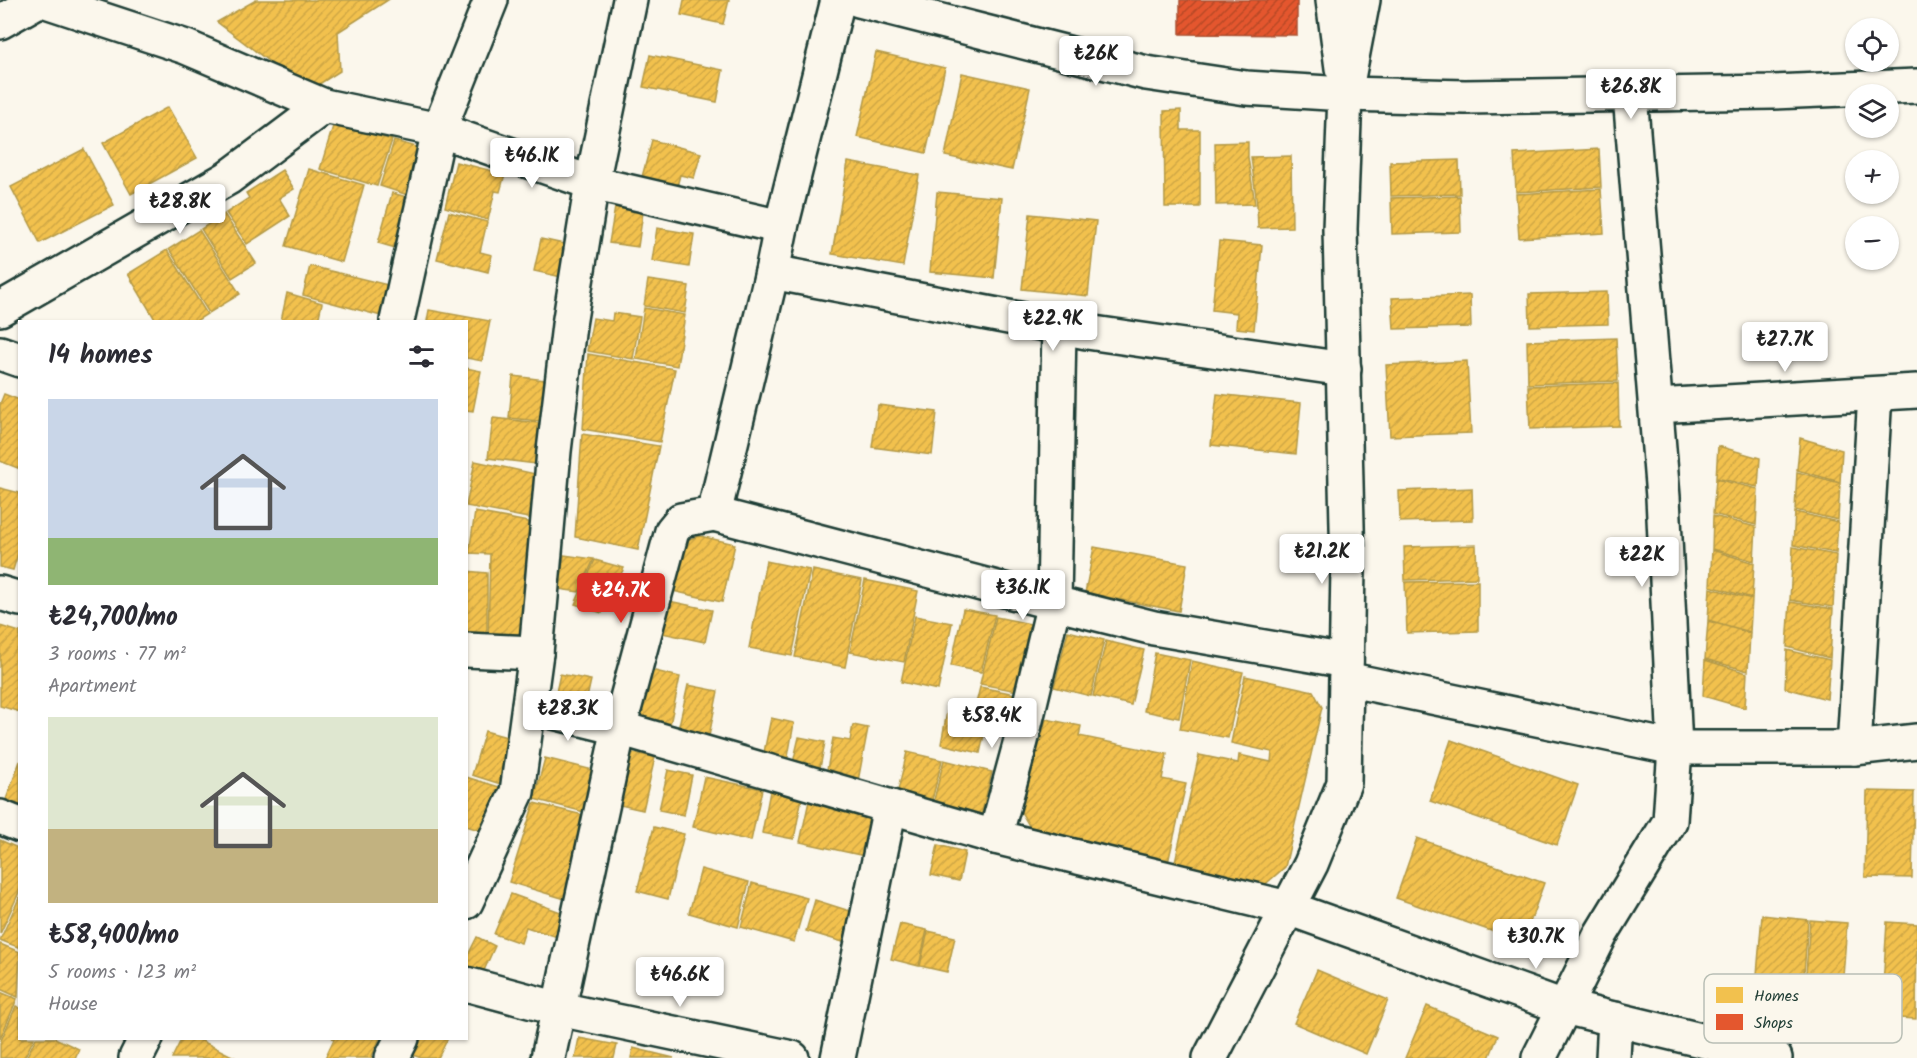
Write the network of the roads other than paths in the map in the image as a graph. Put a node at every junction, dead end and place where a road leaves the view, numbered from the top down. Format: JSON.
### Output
{"nodes":[{"id":1,"x":41,"y":0,"type":"edge"},
{"id":2,"x":491,"y":0,"type":"edge"},
{"id":3,"x":630,"y":0,"type":"edge"},
{"id":4,"x":838,"y":0,"type":"edge"},
{"id":5,"x":859,"y":0,"type":"edge"},
{"id":6,"x":1333,"y":0,"type":"edge"},
{"id":7,"x":1363,"y":0,"type":"edge"},
{"id":8,"x":0,"y":22,"type":"edge"},
{"id":9,"x":1917,"y":86,"type":"edge"},
{"id":10,"x":1346,"y":94,"type":"junction"},
{"id":11,"x":1630,"y":94,"type":"junction"},
{"id":12,"x":324,"y":106,"type":"junction"},
{"id":13,"x":439,"y":130,"type":"junction"},
{"id":14,"x":592,"y":183,"type":"junction"},
{"id":15,"x":781,"y":227,"type":"junction"},
{"id":16,"x":772,"y":272,"type":"junction"},
{"id":17,"x":0,"y":309,"type":"edge"},
{"id":18,"x":397,"y":320,"type":"edge"},
{"id":19,"x":1059,"y":327,"type":"junction"},
{"id":20,"x":0,"y":353,"type":"edge"},
{"id":21,"x":18,"y":359,"type":"edge"},
{"id":22,"x":1344,"y":369,"type":"junction"},
{"id":23,"x":1917,"y":391,"type":"edge"},
{"id":24,"x":1875,"y":393,"type":"junction"},
{"id":25,"x":1656,"y":406,"type":"junction"},
{"id":26,"x":714,"y":514,"type":"junction"},
{"id":27,"x":0,"y":593,"type":"edge"},
{"id":28,"x":18,"y":598,"type":"edge"},
{"id":29,"x":1054,"y":603,"type":"junction"},
{"id":30,"x":468,"y":650,"type":"edge"},
{"id":31,"x":536,"y":653,"type":"junction"},
{"id":32,"x":1346,"y":670,"type":"junction"},
{"id":33,"x":529,"y":706,"type":"junction"},
{"id":34,"x":619,"y":728,"type":"junction"},
{"id":35,"x":1917,"y":741,"type":"edge"},
{"id":36,"x":1675,"y":748,"type":"junction"},
{"id":37,"x":1854,"y":748,"type":"junction"},
{"id":38,"x":890,"y":807,"type":"junction"},
{"id":39,"x":0,"y":817,"type":"edge"},
{"id":40,"x":18,"y":824,"type":"edge"},
{"id":41,"x":995,"y":837,"type":"junction"},
{"id":42,"x":468,"y":899,"type":"edge"},
{"id":43,"x":1288,"y":908,"type":"junction"},
{"id":44,"x":468,"y":985,"type":"edge"},
{"id":45,"x":1564,"y":1007,"type":"junction"},
{"id":46,"x":559,"y":1009,"type":"junction"},
{"id":47,"x":1615,"y":1019,"type":"junction"},
{"id":48,"x":145,"y":1040,"type":"edge"},
{"id":49,"x":401,"y":1040,"type":"edge"},
{"id":50,"x":1704,"y":1041,"type":"edge"},
{"id":51,"x":1714,"y":1043,"type":"edge"},
{"id":52,"x":136,"y":1058,"type":"edge"},
{"id":53,"x":392,"y":1058,"type":"edge"},
{"id":54,"x":548,"y":1058,"type":"edge"},
{"id":55,"x":792,"y":1058,"type":"edge"},
{"id":56,"x":838,"y":1058,"type":"edge"},
{"id":57,"x":1210,"y":1058,"type":"edge"},
{"id":58,"x":1539,"y":1058,"type":"edge"},
{"id":59,"x":1613,"y":1058,"type":"edge"},
{"id":60,"x":1776,"y":1058,"type":"edge"}],
"edges":[{"from":1,"to":8,"type":"street"},
{"from":1,"to":12,"type":"street"},
{"from":2,"to":13,"type":"street"},
{"from":3,"to":14,"type":"street"},
{"from":4,"to":15,"type":"street"},
{"from":5,"to":10,"type":"street"},
{"from":6,"to":10,"type":"street"},
{"from":7,"to":10,"type":"street"},
{"from":9,"to":11,"type":"street"},
{"from":10,"to":11,"type":"street"},
{"from":10,"to":22,"type":"street"},
{"from":11,"to":25,"type":"street"},
{"from":12,"to":13,"type":"street"},
{"from":12,"to":17,"type":"street"},
{"from":13,"to":14,"type":"street"},
{"from":13,"to":18,"type":"street"},
{"from":14,"to":15,"type":"street"},
{"from":14,"to":31,"type":"street"},
{"from":15,"to":16,"type":"street"},
{"from":16,"to":19,"type":"street"},
{"from":16,"to":26,"type":"street"},
{"from":19,"to":22,"type":"street"},
{"from":19,"to":29,"type":"street"},
{"from":20,"to":21,"type":"street"},
{"from":22,"to":32,"type":"street"},
{"from":23,"to":24,"type":"street"},
{"from":24,"to":25,"type":"street"},
{"from":24,"to":37,"type":"street"},
{"from":25,"to":36,"type":"street"},
{"from":26,"to":29,"type":"street"},
{"from":26,"to":34,"type":"street"},
{"from":27,"to":28,"type":"street"},
{"from":29,"to":32,"type":"street"},
{"from":29,"to":41,"type":"street"},
{"from":30,"to":31,"type":"street"},
{"from":31,"to":33,"type":"street"},
{"from":32,"to":36,"type":"street"},
{"from":32,"to":43,"type":"street"},
{"from":33,"to":34,"type":"street"},
{"from":33,"to":42,"type":"street"},
{"from":34,"to":38,"type":"street"},
{"from":34,"to":46,"type":"street"},
{"from":35,"to":37,"type":"street"},
{"from":36,"to":37,"type":"street"},
{"from":36,"to":45,"type":"street"},
{"from":38,"to":41,"type":"street"},
{"from":38,"to":56,"type":"street"},
{"from":39,"to":40,"type":"street"},
{"from":41,"to":43,"type":"street"},
{"from":43,"to":45,"type":"street"},
{"from":43,"to":57,"type":"street"},
{"from":44,"to":46,"type":"street"},
{"from":45,"to":47,"type":"street"},
{"from":45,"to":58,"type":"street"},
{"from":46,"to":54,"type":"street"},
{"from":46,"to":55,"type":"street"},
{"from":47,"to":50,"type":"street"},
{"from":47,"to":59,"type":"street"},
{"from":48,"to":52,"type":"street"},
{"from":49,"to":53,"type":"street"},
{"from":51,"to":60,"type":"street"}]}
